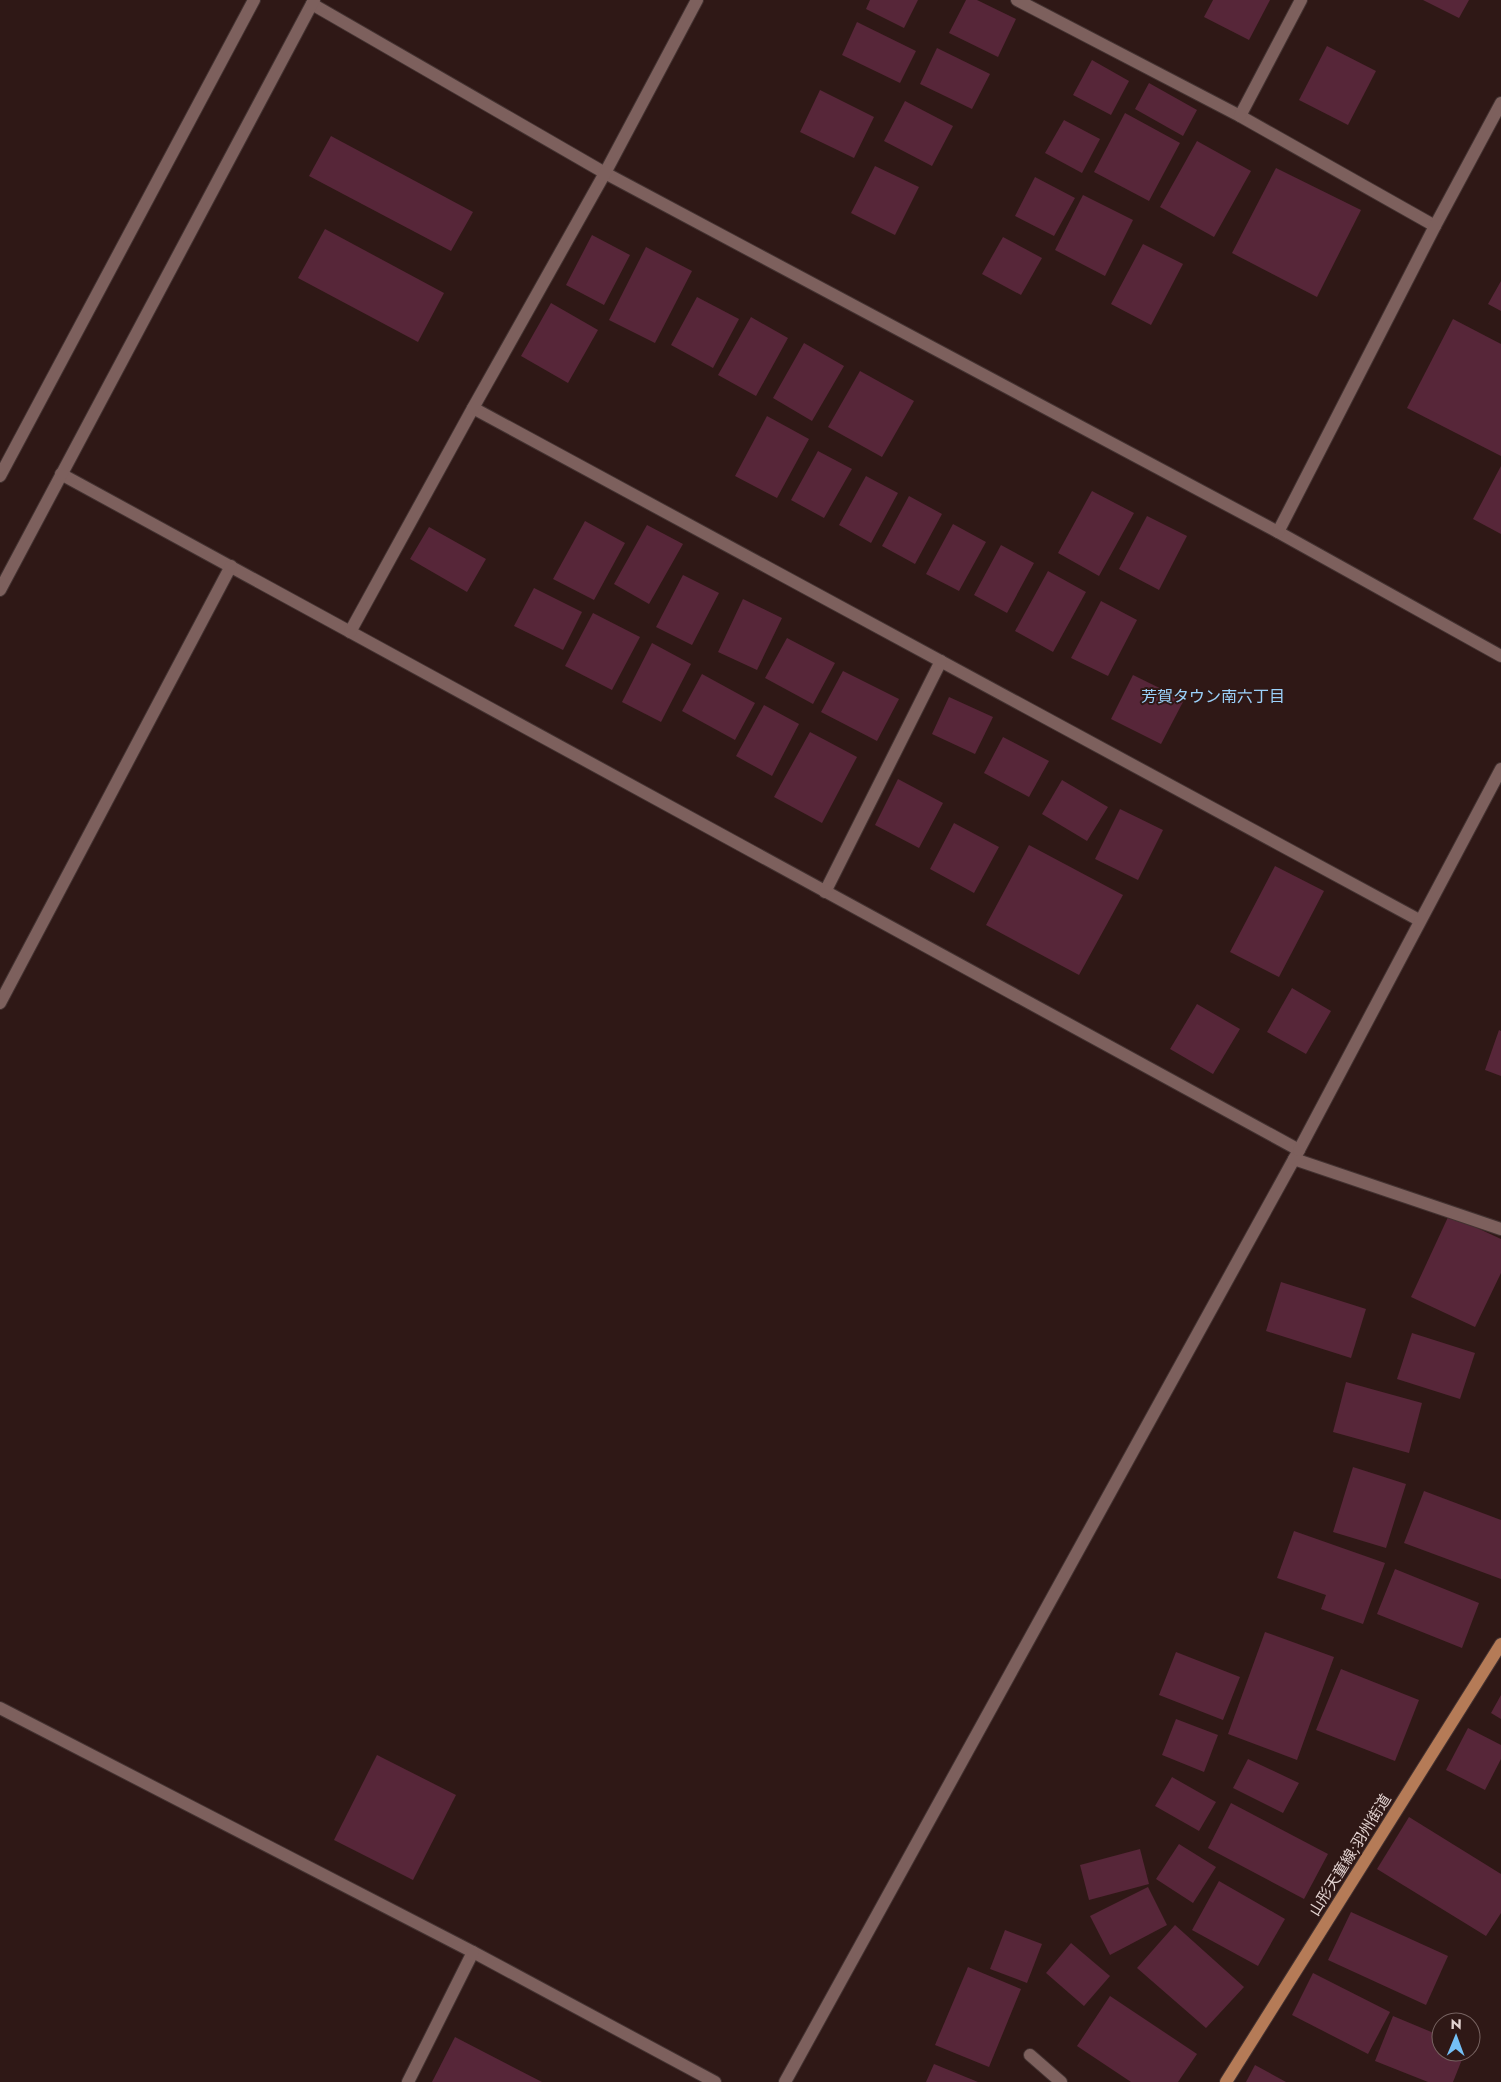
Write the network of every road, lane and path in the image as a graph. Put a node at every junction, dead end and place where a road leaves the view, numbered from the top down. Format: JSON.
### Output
{"nodes":[{"id":1,"x":254,"y":0,"type":"edge"},
{"id":2,"x":696,"y":0,"type":"edge"},
{"id":3,"x":1017,"y":0,"type":"edge"},
{"id":4,"x":1302,"y":0,"type":"edge"},
{"id":5,"x":310,"y":1,"type":"edge"},
{"id":6,"x":1501,"y":103,"type":"edge"},
{"id":7,"x":1240,"y":116,"type":"junction"},
{"id":8,"x":605,"y":173,"type":"junction"},
{"id":9,"x":1435,"y":226,"type":"junction"},
{"id":10,"x":473,"y":408,"type":"junction"},
{"id":11,"x":2,"y":469,"type":"edge"},
{"id":12,"x":61,"y":474,"type":"junction"},
{"id":13,"x":1278,"y":532,"type":"junction"},
{"id":14,"x":231,"y":566,"type":"junction"},
{"id":15,"x":0,"y":590,"type":"edge"},
{"id":16,"x":350,"y":632,"type":"junction"},
{"id":17,"x":1501,"y":656,"type":"edge"},
{"id":18,"x":941,"y":661,"type":"junction"},
{"id":19,"x":1501,"y":769,"type":"edge"},
{"id":20,"x":825,"y":892,"type":"junction"},
{"id":21,"x":1419,"y":920,"type":"junction"},
{"id":22,"x":0,"y":1003,"type":"edge"},
{"id":23,"x":1296,"y":1155,"type":"junction"},
{"id":24,"x":1501,"y":1228,"type":"edge"},
{"id":25,"x":1501,"y":1644,"type":"edge"},
{"id":26,"x":0,"y":1708,"type":"edge"},
{"id":27,"x":473,"y":1952,"type":"junction"},
{"id":28,"x":1030,"y":2055,"type":"dead end"},
{"id":29,"x":408,"y":2082,"type":"edge"},
{"id":30,"x":715,"y":2082,"type":"edge"},
{"id":31,"x":785,"y":2082,"type":"edge"},
{"id":32,"x":1061,"y":2082,"type":"edge"},
{"id":33,"x":1226,"y":2082,"type":"edge"}],
"edges":[{"from":1,"to":11,"type":"street"},
{"from":2,"to":8,"type":"street"},
{"from":3,"to":7,"type":"street"},
{"from":4,"to":7,"type":"street"},
{"from":5,"to":8,"type":"street"},
{"from":5,"to":12,"type":"street"},
{"from":6,"to":9,"type":"street"},
{"from":7,"to":9,"type":"street"},
{"from":8,"to":10,"type":"street"},
{"from":8,"to":13,"type":"street"},
{"from":9,"to":13,"type":"street"},
{"from":10,"to":16,"type":"street"},
{"from":10,"to":18,"type":"street"},
{"from":12,"to":14,"type":"street"},
{"from":12,"to":15,"type":"street"},
{"from":13,"to":17,"type":"street"},
{"from":14,"to":16,"type":"street"},
{"from":14,"to":22,"type":"street"},
{"from":16,"to":20,"type":"street"},
{"from":18,"to":20,"type":"street"},
{"from":18,"to":21,"type":"street"},
{"from":19,"to":21,"type":"street"},
{"from":20,"to":23,"type":"street"},
{"from":21,"to":23,"type":"street"},
{"from":23,"to":24,"type":"street"},
{"from":23,"to":31,"type":"street"},
{"from":25,"to":33,"type":"main road","name":"山形天童線;羽州街道"},
{"from":26,"to":27,"type":"street"},
{"from":27,"to":29,"type":"street"},
{"from":27,"to":30,"type":"street"},
{"from":28,"to":32,"type":"street"}]}
